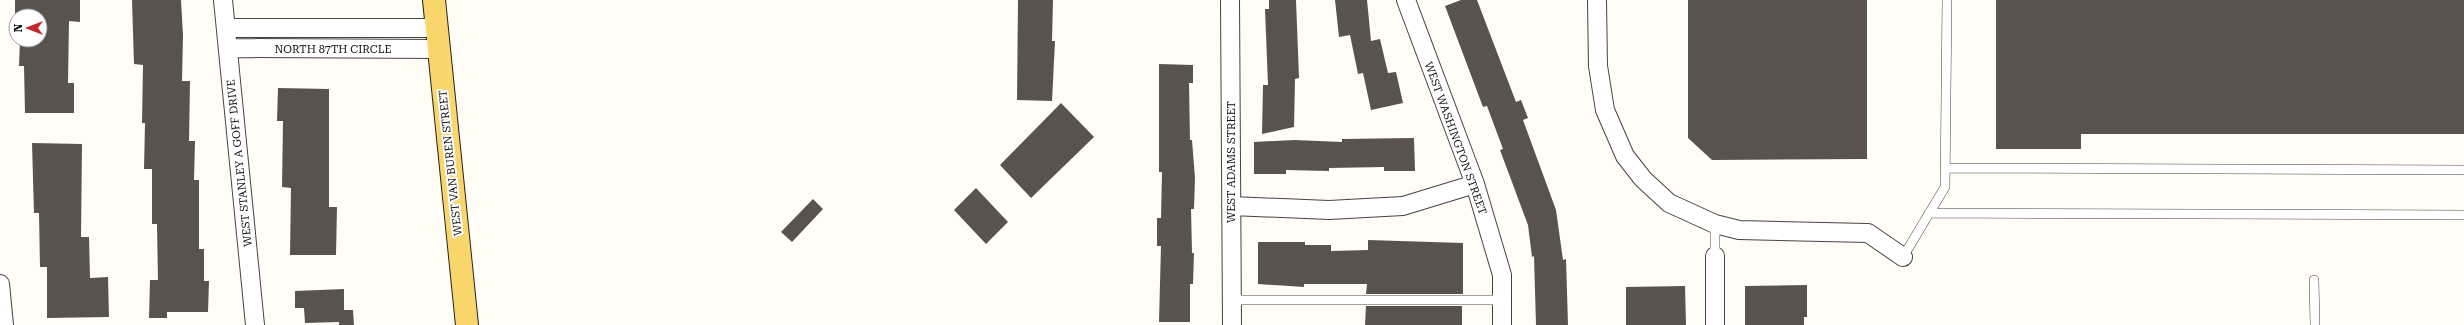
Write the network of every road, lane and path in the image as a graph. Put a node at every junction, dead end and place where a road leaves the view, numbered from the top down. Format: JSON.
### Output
{"nodes":[{"id":1,"x":223,"y":0,"type":"edge"},
{"id":2,"x":434,"y":0,"type":"edge"},
{"id":3,"x":1230,"y":0,"type":"edge"},
{"id":4,"x":1406,"y":0,"type":"edge"},
{"id":5,"x":1597,"y":0,"type":"edge"},
{"id":6,"x":1947,"y":0,"type":"edge"},
{"id":7,"x":226,"y":28,"type":"junction"},
{"id":8,"x":438,"y":38,"type":"junction"},
{"id":9,"x":228,"y":48,"type":"junction"},
{"id":10,"x":1945,"y":168,"type":"junction"},
{"id":11,"x":2464,"y":170,"type":"edge"},
{"id":12,"x":1475,"y":184,"type":"junction"},
{"id":13,"x":1231,"y":206,"type":"junction"},
{"id":14,"x":1930,"y":213,"type":"junction"},
{"id":15,"x":2464,"y":215,"type":"edge"},
{"id":16,"x":1714,"y":224,"type":"junction"},
{"id":17,"x":1715,"y":256,"type":"joint"},
{"id":18,"x":1903,"y":257,"type":"joint"},
{"id":19,"x":2314,"y":280,"type":"dead end"},
{"id":20,"x":0,"y":284,"type":"edge"},
{"id":21,"x":1232,"y":300,"type":"junction"},
{"id":22,"x":1502,"y":300,"type":"junction"},
{"id":23,"x":4,"y":325,"type":"edge"},
{"id":24,"x":255,"y":325,"type":"edge"},
{"id":25,"x":467,"y":325,"type":"edge"},
{"id":26,"x":1232,"y":325,"type":"edge"},
{"id":27,"x":1502,"y":325,"type":"edge"},
{"id":28,"x":1715,"y":325,"type":"edge"},
{"id":29,"x":2315,"y":325,"type":"edge"}],
"edges":[{"from":1,"to":7,"type":"street","name":"WEST STANLEY A GOFF DRIVE"},
{"from":2,"to":8,"type":"main road","name":"WEST VAN BUREN STREET"},
{"from":3,"to":13,"type":"street","name":"WEST ADAMS STREET"},
{"from":4,"to":12,"type":"street","name":"WEST WASHINGTON STREET"},
{"from":5,"to":16,"type":"street"},
{"from":6,"to":10,"type":"lane"},
{"from":7,"to":8,"type":"street","name":"NORTH 87TH CIRCLE"},
{"from":7,"to":9,"type":"street","name":"WEST STANLEY A GOFF DRIVE"},
{"from":8,"to":9,"type":"street","name":"NORTH 87TH CIRCLE"},
{"from":8,"to":25,"type":"main road","name":"WEST VAN BUREN STREET"},
{"from":9,"to":24,"type":"street","name":"WEST STANLEY A GOFF DRIVE"},
{"from":10,"to":11,"type":"lane"},
{"from":10,"to":14,"type":"lane"},
{"from":12,"to":13,"type":"street"},
{"from":12,"to":22,"type":"street","name":"WEST WASHINGTON STREET"},
{"from":13,"to":21,"type":"street","name":"WEST ADAMS STREET"},
{"from":14,"to":15,"type":"lane"},
{"from":14,"to":18,"type":"lane"},
{"from":16,"to":17,"type":"lane"},
{"from":16,"to":18,"type":"street"},
{"from":17,"to":28,"type":"street"},
{"from":19,"to":29,"type":"lane"},
{"from":20,"to":23,"type":"street"},
{"from":21,"to":22,"type":"lane"},
{"from":21,"to":26,"type":"street","name":"WEST ADAMS STREET"},
{"from":22,"to":27,"type":"street","name":"WEST WASHINGTON STREET"}]}
